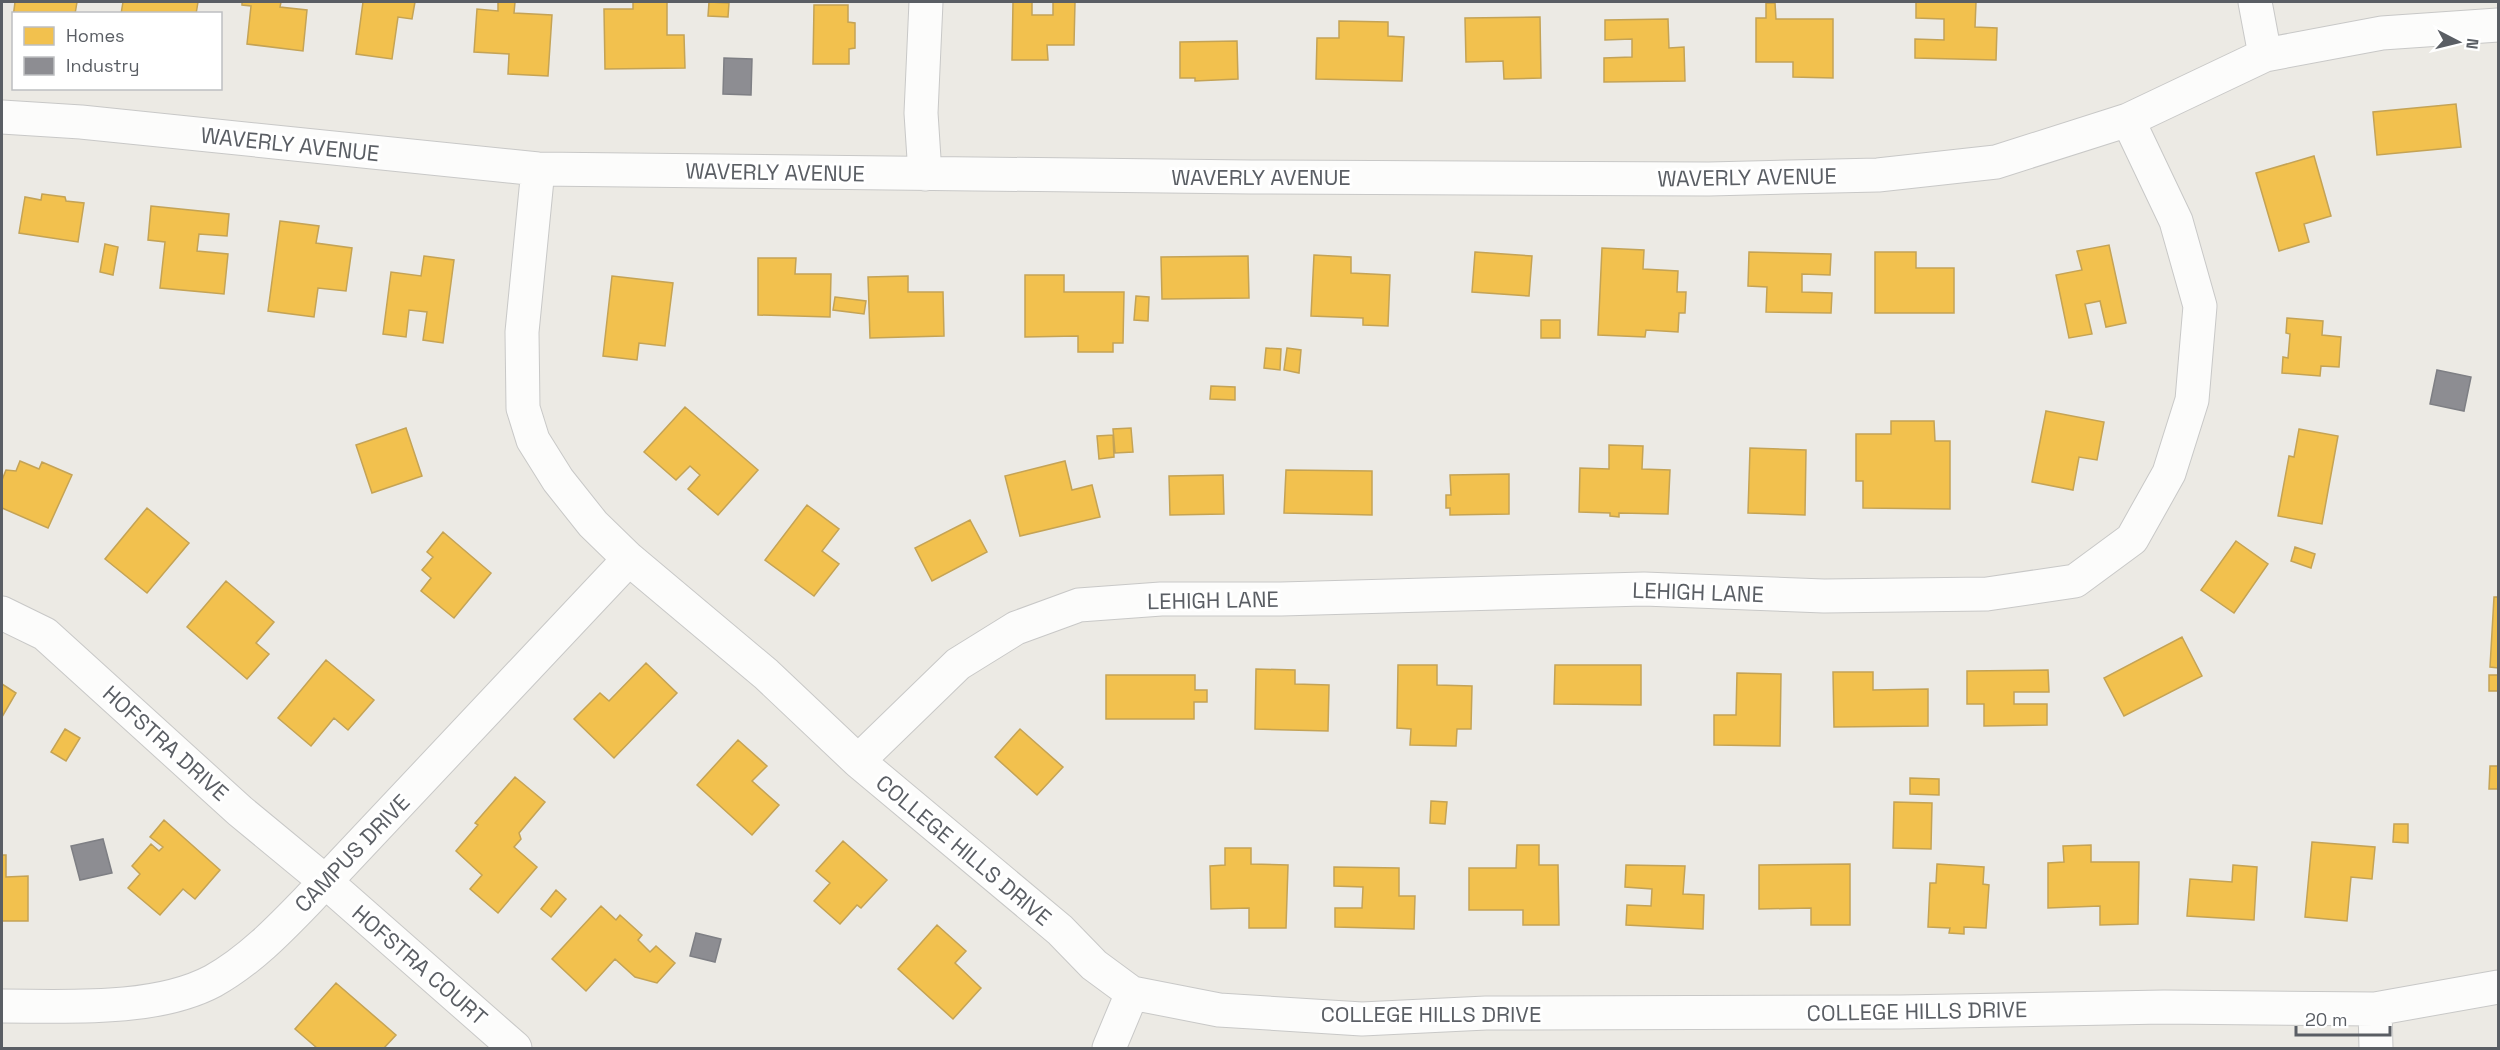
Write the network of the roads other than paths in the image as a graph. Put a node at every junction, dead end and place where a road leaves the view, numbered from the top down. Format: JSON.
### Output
{"nodes":[{"id":1,"x":926,"y":2,"type":"edge"},
{"id":2,"x":2255,"y":2,"type":"edge"},
{"id":3,"x":2499,"y":25,"type":"edge"},
{"id":4,"x":2265,"y":55,"type":"junction"},
{"id":5,"x":2,"y":117,"type":"edge"},
{"id":6,"x":2128,"y":120,"type":"junction"},
{"id":7,"x":538,"y":169,"type":"junction"},
{"id":8,"x":925,"y":174,"type":"junction"},
{"id":9,"x":629,"y":559,"type":"junction"},
{"id":10,"x":2,"y":613,"type":"edge"},
{"id":11,"x":858,"y":761,"type":"junction"},
{"id":12,"x":326,"y":882,"type":"junction"},
{"id":13,"x":2499,"y":987,"type":"edge"},
{"id":14,"x":1132,"y":993,"type":"junction"},
{"id":15,"x":2,"y":1006,"type":"edge"},
{"id":16,"x":2375,"y":1009,"type":"junction"},
{"id":17,"x":515,"y":1048,"type":"edge"},
{"id":18,"x":1109,"y":1048,"type":"edge"},
{"id":19,"x":2376,"y":1048,"type":"edge"}],
"edges":[{"from":1,"to":8,"type":"street"},
{"from":2,"to":4,"type":"street"},
{"from":3,"to":4,"type":"street","name":"WAVERLY AVENUE"},
{"from":4,"to":6,"type":"street","name":"WAVERLY AVENUE"},
{"from":5,"to":7,"type":"street","name":"WAVERLY AVENUE"},
{"from":6,"to":8,"type":"street","name":"WAVERLY AVENUE"},
{"from":6,"to":11,"type":"street","name":"LEHIGH LANE"},
{"from":7,"to":8,"type":"street","name":"WAVERLY AVENUE"},
{"from":7,"to":9,"type":"street","name":"COLLEGE HILLS DRIVE"},
{"from":9,"to":11,"type":"street","name":"COLLEGE HILLS DRIVE"},
{"from":9,"to":12,"type":"street","name":"CAMPUS DRIVE"},
{"from":10,"to":12,"type":"street","name":"HOFSTRA DRIVE"},
{"from":11,"to":14,"type":"street","name":"COLLEGE HILLS DRIVE"},
{"from":12,"to":15,"type":"street","name":"CAMPUS DRIVE"},
{"from":12,"to":17,"type":"street","name":"HOFSTRA COURT"},
{"from":13,"to":16,"type":"street","name":"COLLEGE HILLS DRIVE"},
{"from":14,"to":16,"type":"street","name":"COLLEGE HILLS DRIVE"},
{"from":14,"to":18,"type":"street"},
{"from":16,"to":19,"type":"street"}]}
